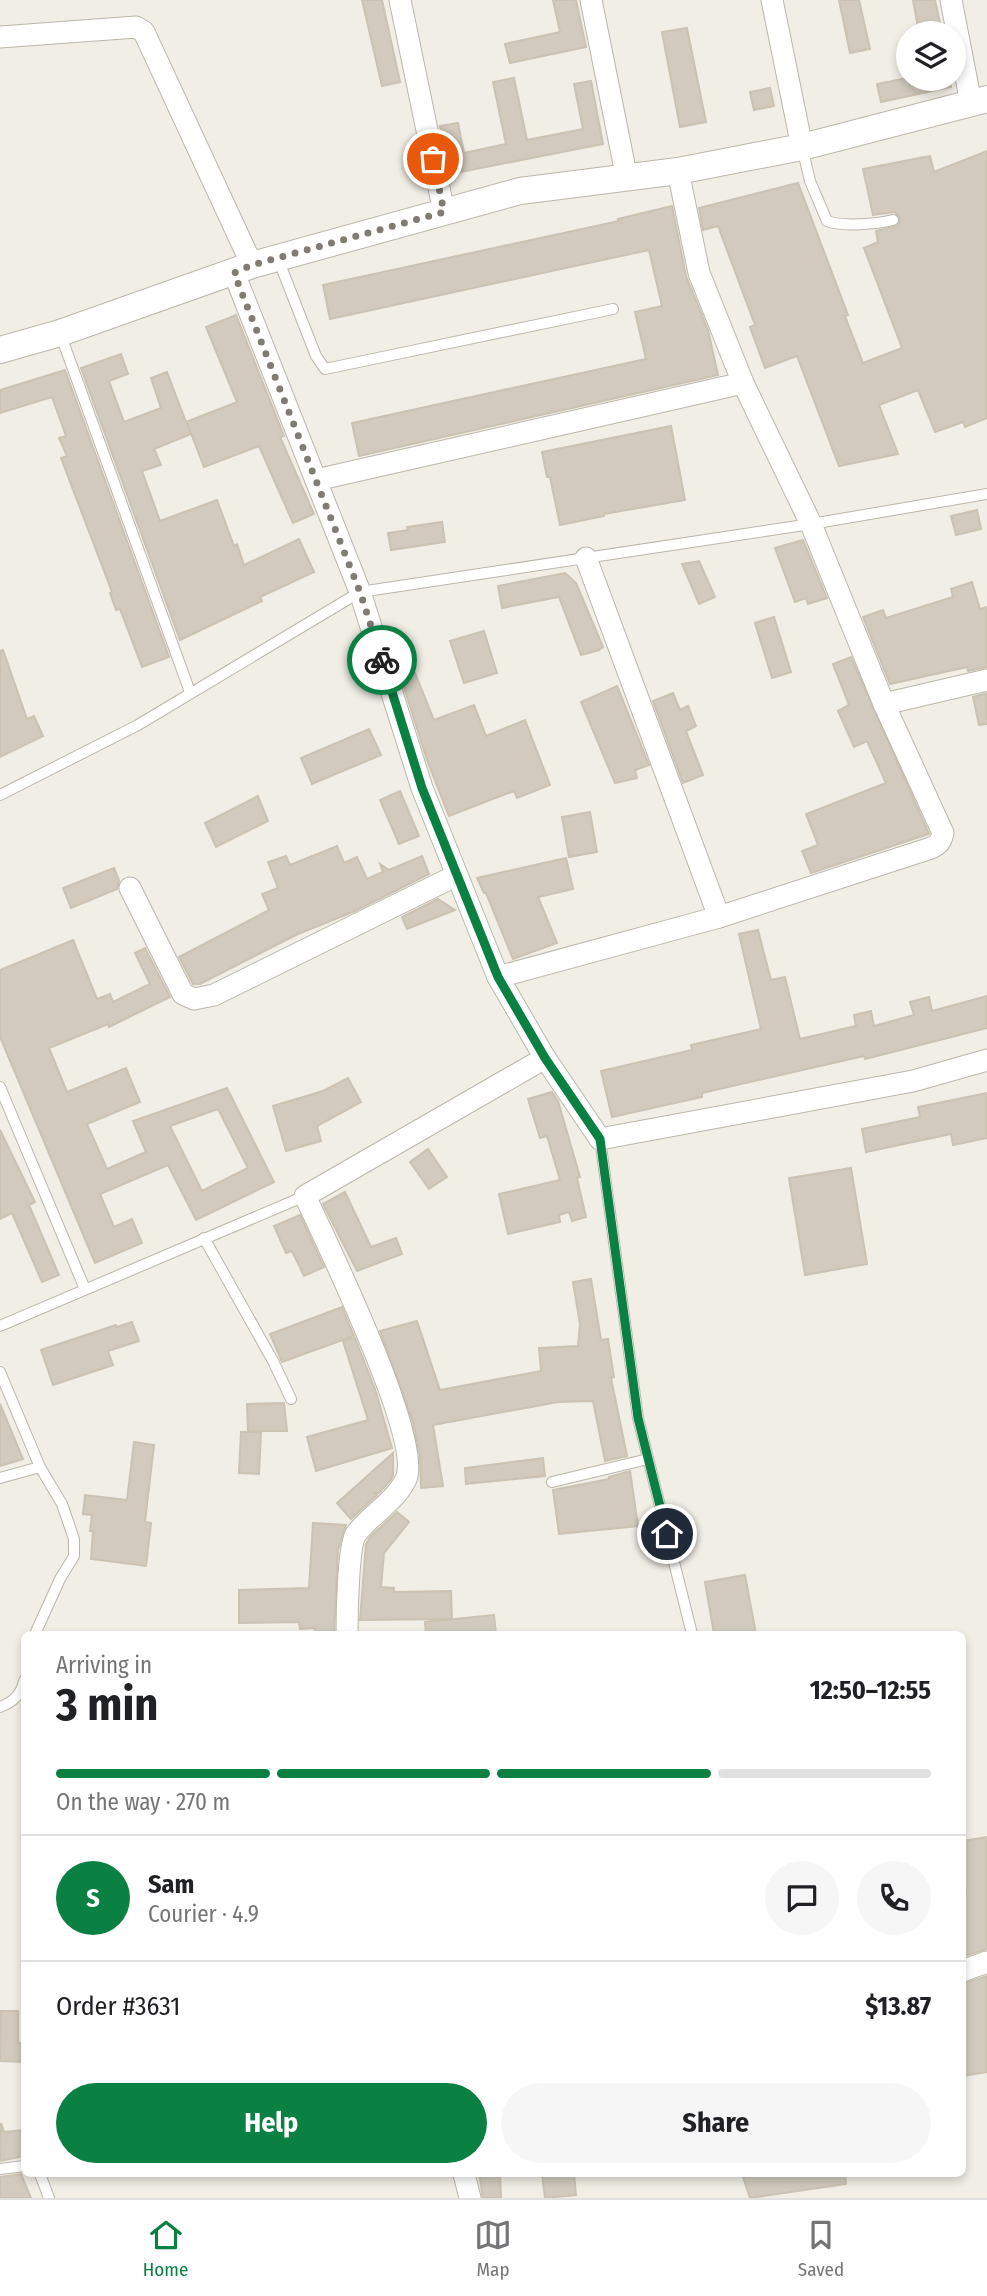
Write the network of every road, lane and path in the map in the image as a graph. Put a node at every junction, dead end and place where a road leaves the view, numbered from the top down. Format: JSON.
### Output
{"nodes":[{"id":1,"x":400,"y":0,"type":"edge"},
{"id":2,"x":591,"y":0,"type":"edge"},
{"id":3,"x":772,"y":0,"type":"edge"},
{"id":4,"x":951,"y":0,"type":"edge"},
{"id":5,"x":0,"y":37,"type":"edge"},
{"id":6,"x":979,"y":101,"type":"edge"},
{"id":7,"x":802,"y":148,"type":"junction"},
{"id":8,"x":678,"y":171,"type":"junction"},
{"id":9,"x":627,"y":179,"type":"junction"},
{"id":10,"x":444,"y":212,"type":"junction"},
{"id":11,"x":893,"y":220,"type":"dead end"},
{"id":12,"x":278,"y":259,"type":"junction"},
{"id":13,"x":243,"y":269,"type":"junction"},
{"id":14,"x":613,"y":309,"type":"dead end"},
{"id":15,"x":60,"y":333,"type":"junction"},
{"id":16,"x":0,"y":350,"type":"edge"},
{"id":17,"x":743,"y":383,"type":"junction"},
{"id":18,"x":316,"y":480,"type":"junction"},
{"id":19,"x":987,"y":494,"type":"edge"},
{"id":20,"x":811,"y":524,"type":"junction"},
{"id":21,"x":586,"y":558,"type":"junction"},
{"id":22,"x":360,"y":592,"type":"junction"},
{"id":23,"x":987,"y":680,"type":"edge"},
{"id":24,"x":190,"y":692,"type":"junction"},
{"id":25,"x":884,"y":704,"type":"junction"},
{"id":26,"x":0,"y":795,"type":"edge"},
{"id":27,"x":457,"y":875,"type":"junction"},
{"id":28,"x":130,"y":888,"type":"dead end"},
{"id":29,"x":719,"y":917,"type":"junction"},
{"id":30,"x":498,"y":977,"type":"junction"},
{"id":31,"x":545,"y":1058,"type":"junction"},
{"id":32,"x":987,"y":1060,"type":"edge"},
{"id":33,"x":0,"y":1087,"type":"edge"},
{"id":34,"x":600,"y":1139,"type":"junction"},
{"id":35,"x":305,"y":1196,"type":"junction"},
{"id":36,"x":204,"y":1238,"type":"junction"},
{"id":37,"x":85,"y":1289,"type":"junction"},
{"id":38,"x":0,"y":1326,"type":"edge"},
{"id":39,"x":0,"y":1372,"type":"edge"},
{"id":40,"x":290,"y":1399,"type":"dead end"},
{"id":41,"x":649,"y":1459,"type":"junction"},
{"id":42,"x":40,"y":1466,"type":"junction"},
{"id":43,"x":0,"y":1478,"type":"edge"},
{"id":44,"x":552,"y":1482,"type":"dead end"},
{"id":45,"x":36,"y":1631,"type":"edge"},
{"id":46,"x":347,"y":1631,"type":"edge"},
{"id":47,"x":691,"y":1631,"type":"edge"},
{"id":48,"x":21,"y":1692,"type":"edge"},
{"id":49,"x":0,"y":1707,"type":"edge"},
{"id":50,"x":987,"y":1962,"type":"edge"},
{"id":51,"x":966,"y":1970,"type":"edge"},
{"id":52,"x":21,"y":2166,"type":"edge"},
{"id":53,"x":0,"y":2169,"type":"edge"},
{"id":54,"x":41,"y":2177,"type":"edge"},
{"id":55,"x":465,"y":2177,"type":"edge"},
{"id":56,"x":49,"y":2198,"type":"edge"},
{"id":57,"x":470,"y":2198,"type":"edge"}],
"edges":[{"from":1,"to":10,"type":"street"},
{"from":2,"to":9,"type":"street"},
{"from":3,"to":7,"type":"street"},
{"from":4,"to":6,"type":"street"},
{"from":5,"to":13,"type":"street"},
{"from":6,"to":7,"type":"street"},
{"from":7,"to":8,"type":"street"},
{"from":7,"to":11,"type":"lane"},
{"from":8,"to":9,"type":"street"},
{"from":8,"to":17,"type":"street"},
{"from":9,"to":10,"type":"street"},
{"from":10,"to":12,"type":"street"},
{"from":12,"to":13,"type":"street"},
{"from":12,"to":14,"type":"lane"},
{"from":13,"to":15,"type":"street"},
{"from":13,"to":18,"type":"street"},
{"from":15,"to":16,"type":"street"},
{"from":15,"to":24,"type":"lane"},
{"from":17,"to":18,"type":"street"},
{"from":17,"to":20,"type":"street"},
{"from":18,"to":22,"type":"street"},
{"from":19,"to":20,"type":"lane"},
{"from":20,"to":21,"type":"lane"},
{"from":20,"to":25,"type":"street"},
{"from":21,"to":22,"type":"lane"},
{"from":21,"to":29,"type":"street"},
{"from":22,"to":24,"type":"lane"},
{"from":22,"to":27,"type":"street"},
{"from":23,"to":25,"type":"street"},
{"from":24,"to":26,"type":"lane"},
{"from":25,"to":29,"type":"street"},
{"from":27,"to":28,"type":"street"},
{"from":27,"to":30,"type":"street"},
{"from":29,"to":30,"type":"street"},
{"from":30,"to":31,"type":"street"},
{"from":31,"to":34,"type":"street"},
{"from":31,"to":35,"type":"street"},
{"from":32,"to":34,"type":"street"},
{"from":33,"to":37,"type":"lane"},
{"from":34,"to":41,"type":"lane"},
{"from":35,"to":36,"type":"lane"},
{"from":35,"to":46,"type":"street"},
{"from":36,"to":37,"type":"lane"},
{"from":36,"to":40,"type":"lane"},
{"from":37,"to":38,"type":"lane"},
{"from":39,"to":42,"type":"lane"},
{"from":41,"to":44,"type":"lane"},
{"from":41,"to":47,"type":"lane"},
{"from":42,"to":43,"type":"lane"},
{"from":42,"to":45,"type":"lane"},
{"from":48,"to":49,"type":"lane"},
{"from":50,"to":51,"type":"street"},
{"from":52,"to":53,"type":"lane"},
{"from":54,"to":56,"type":"lane"},
{"from":55,"to":57,"type":"street"}]}
